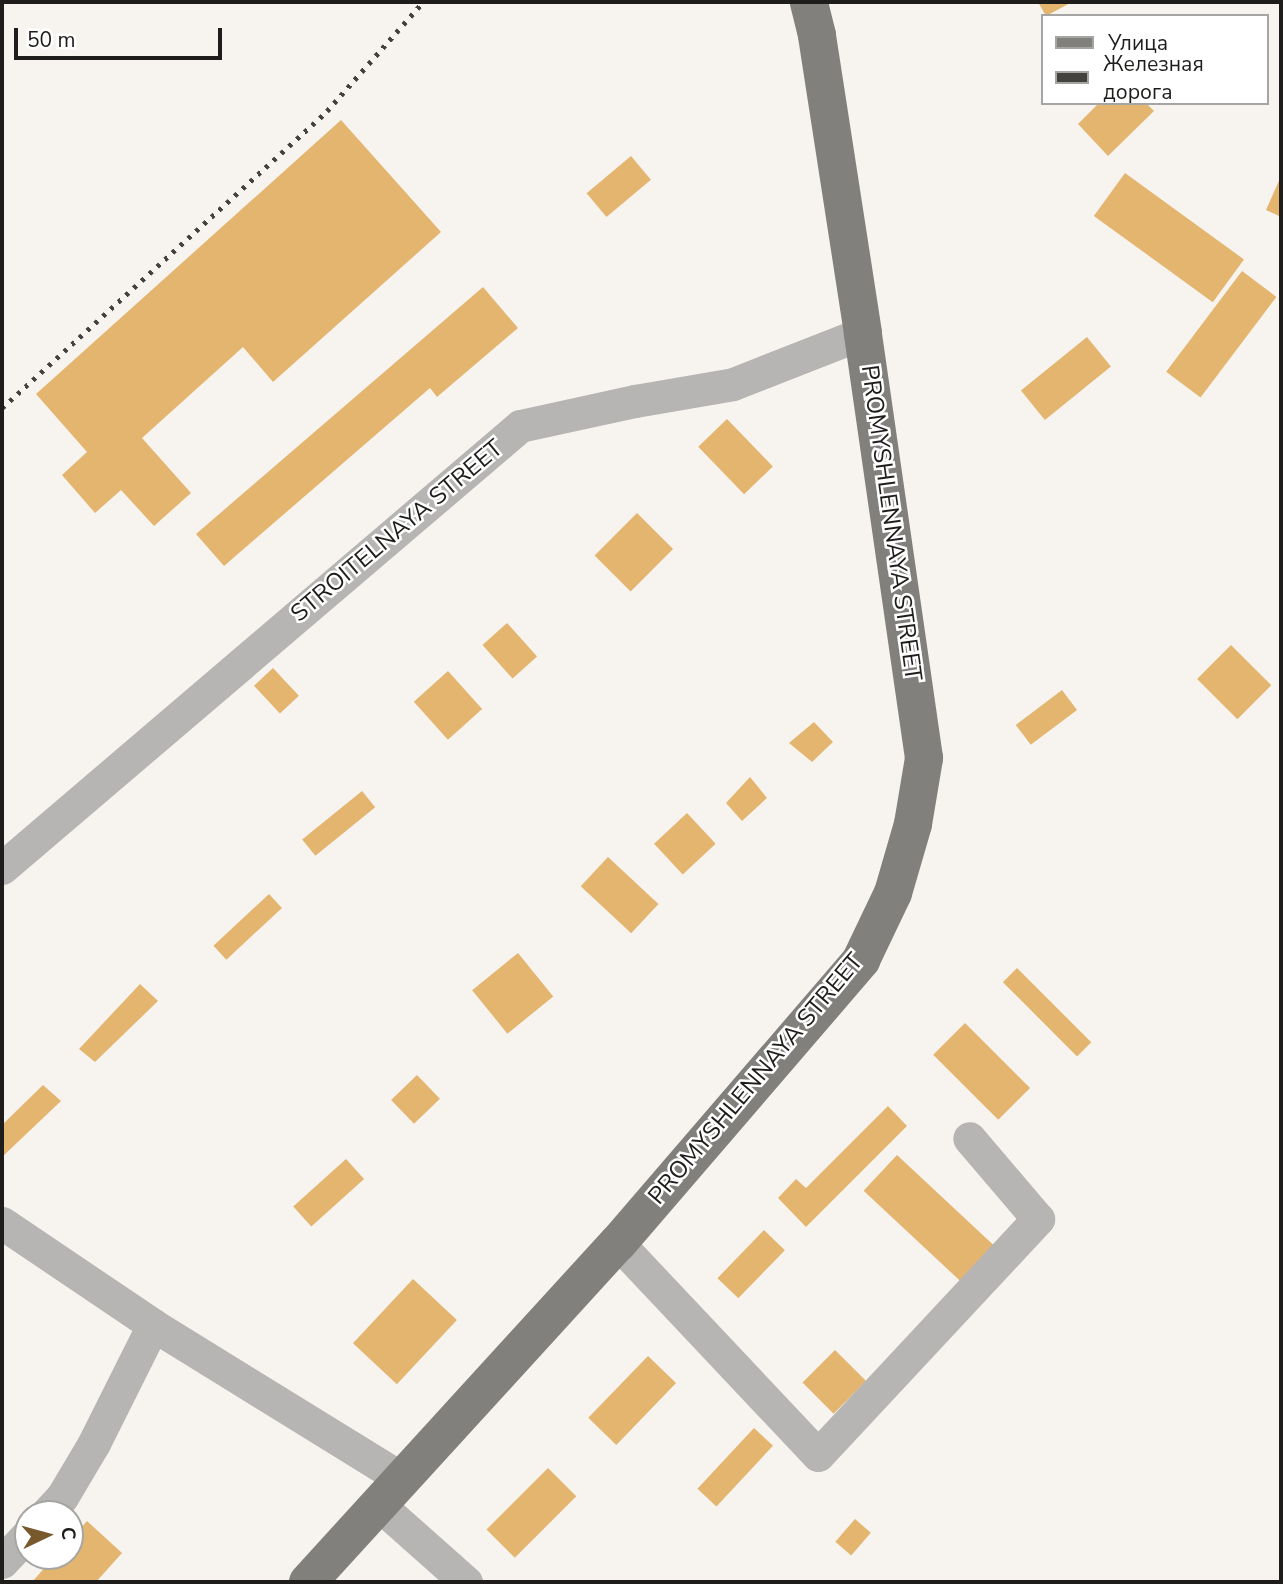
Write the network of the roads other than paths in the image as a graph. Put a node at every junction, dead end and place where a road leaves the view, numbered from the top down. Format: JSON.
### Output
{"nodes":[{"id":1,"x":809,"y":2,"type":"edge"},
{"id":2,"x":863,"y":333,"type":"junction"},
{"id":3,"x":2,"y":868,"type":"edge"},
{"id":4,"x":969,"y":1138,"type":"dead end"},
{"id":5,"x":2,"y":1223,"type":"edge"},
{"id":6,"x":618,"y":1243,"type":"junction"},
{"id":7,"x":153,"y":1325,"type":"junction"},
{"id":8,"x":390,"y":1491,"type":"junction"},
{"id":9,"x":59,"y":1500,"type":"edge"},
{"id":10,"x":14,"y":1549,"type":"edge"},
{"id":11,"x":2,"y":1562,"type":"edge"},
{"id":12,"x":308,"y":1582,"type":"edge"},
{"id":13,"x":466,"y":1582,"type":"edge"}],
"edges":[{"from":1,"to":2,"type":"main road","name":"PROMYSHLENNAYA STREET"},
{"from":2,"to":3,"type":"street","name":"STROITELNAYA STREET"},
{"from":2,"to":6,"type":"main road","name":"PROMYSHLENNAYA STREET"},
{"from":4,"to":6,"type":"street"},
{"from":5,"to":7,"type":"street"},
{"from":6,"to":8,"type":"main road","name":"PROMYSHLENNAYA STREET"},
{"from":7,"to":8,"type":"street"},
{"from":7,"to":9,"type":"street"},
{"from":8,"to":12,"type":"main road","name":"PROMYSHLENNAYA STREET"},
{"from":8,"to":13,"type":"street"},
{"from":10,"to":11,"type":"street"}]}
